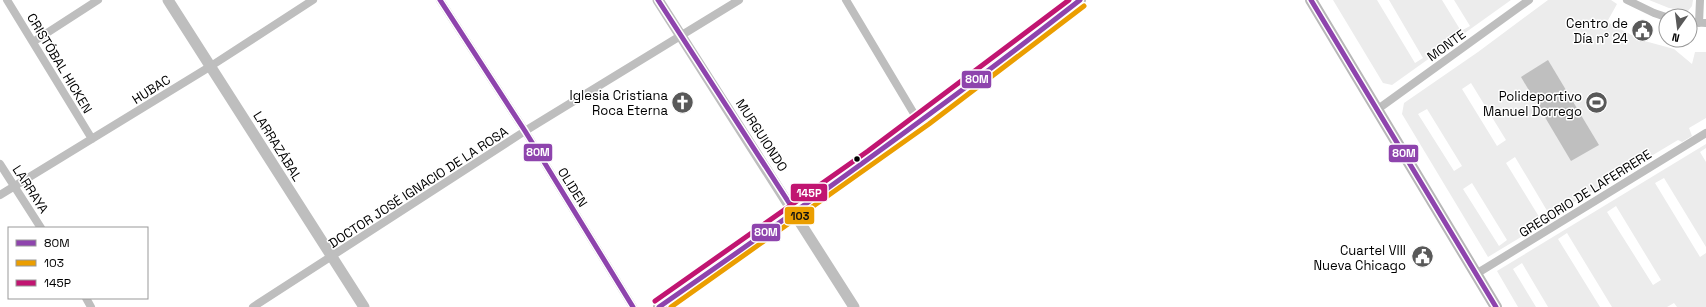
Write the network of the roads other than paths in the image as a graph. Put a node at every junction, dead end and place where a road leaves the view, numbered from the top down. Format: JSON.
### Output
{"nodes":[{"id":1,"x":7,"y":0,"type":"edge"},
{"id":2,"x":98,"y":0,"type":"edge"},
{"id":3,"x":168,"y":0,"type":"edge"},
{"id":4,"x":312,"y":0,"type":"edge"},
{"id":5,"x":440,"y":0,"type":"edge"},
{"id":6,"x":658,"y":0,"type":"edge"},
{"id":7,"x":739,"y":0,"type":"edge"},
{"id":8,"x":846,"y":0,"type":"edge"},
{"id":9,"x":1080,"y":0,"type":"edge"},
{"id":10,"x":1311,"y":0,"type":"edge"},
{"id":11,"x":1529,"y":0,"type":"edge"},
{"id":12,"x":1627,"y":0,"type":"edge"},
{"id":13,"x":1700,"y":0,"type":"edge"},
{"id":14,"x":1658,"y":14,"type":"edge"},
{"id":15,"x":1702,"y":23,"type":"edge"},
{"id":16,"x":681,"y":36,"type":"junction"},
{"id":17,"x":33,"y":42,"type":"junction"},
{"id":18,"x":210,"y":66,"type":"junction"},
{"id":19,"x":1378,"y":110,"type":"junction"},
{"id":20,"x":920,"y":122,"type":"junction"},
{"id":21,"x":525,"y":132,"type":"junction"},
{"id":22,"x":1706,"y":133,"type":"edge"},
{"id":23,"x":92,"y":139,"type":"junction"},
{"id":24,"x":0,"y":164,"type":"edge"},
{"id":25,"x":14,"y":186,"type":"junction"},
{"id":26,"x":0,"y":195,"type":"edge"},
{"id":27,"x":795,"y":212,"type":"junction"},
{"id":28,"x":40,"y":227,"type":"edge"},
{"id":29,"x":332,"y":257,"type":"junction"},
{"id":30,"x":1476,"y":274,"type":"junction"},
{"id":31,"x":253,"y":307,"type":"edge"},
{"id":32,"x":364,"y":307,"type":"edge"},
{"id":33,"x":633,"y":307,"type":"edge"},
{"id":34,"x":659,"y":307,"type":"edge"},
{"id":35,"x":854,"y":307,"type":"edge"},
{"id":36,"x":1496,"y":307,"type":"edge"}],
"edges":[{"from":1,"to":17,"type":"street","name":"CRISTÓBAL HICKEN"},
{"from":2,"to":17,"type":"street"},
{"from":3,"to":18,"type":"street","name":"LARRAZÁBAL"},
{"from":4,"to":18,"type":"street","name":"HUBAC"},
{"from":5,"to":21,"type":"street","name":"OLIDEN"},
{"from":6,"to":16,"type":"street","name":"MURGUIONDO"},
{"from":7,"to":16,"type":"street","name":"DOCTOR JOSÉ IGNACIO DE LA ROSA"},
{"from":8,"to":20,"type":"street"},
{"from":9,"to":20,"type":"main road"},
{"from":10,"to":19,"type":"main road"},
{"from":11,"to":19,"type":"street","name":"MONTE"},
{"from":12,"to":14,"type":"street"},
{"from":13,"to":15,"type":"street"},
{"from":16,"to":21,"type":"street","name":"DOCTOR JOSÉ IGNACIO DE LA ROSA"},
{"from":16,"to":27,"type":"street","name":"MURGUIONDO"},
{"from":17,"to":23,"type":"street","name":"CRISTÓBAL HICKEN"},
{"from":18,"to":23,"type":"street","name":"HUBAC"},
{"from":18,"to":29,"type":"street","name":"LARRAZÁBAL"},
{"from":19,"to":30,"type":"main road"},
{"from":20,"to":27,"type":"main road"},
{"from":21,"to":29,"type":"street","name":"DOCTOR JOSÉ IGNACIO DE LA ROSA"},
{"from":21,"to":33,"type":"street","name":"OLIDEN"},
{"from":22,"to":30,"type":"street","name":"GREGORIO DE LAFERRERE"},
{"from":23,"to":25,"type":"street","name":"HUBAC"},
{"from":24,"to":25,"type":"street","name":"LARRAYA"},
{"from":25,"to":26,"type":"street","name":"HUBAC"},
{"from":25,"to":28,"type":"street","name":"LARRAYA"},
{"from":27,"to":34,"type":"main road"},
{"from":27,"to":35,"type":"street","name":"MURGUIONDO"},
{"from":29,"to":31,"type":"street","name":"DOCTOR JOSÉ IGNACIO DE LA ROSA"},
{"from":29,"to":32,"type":"street","name":"LARRAZÁBAL"},
{"from":30,"to":36,"type":"main road"}]}
